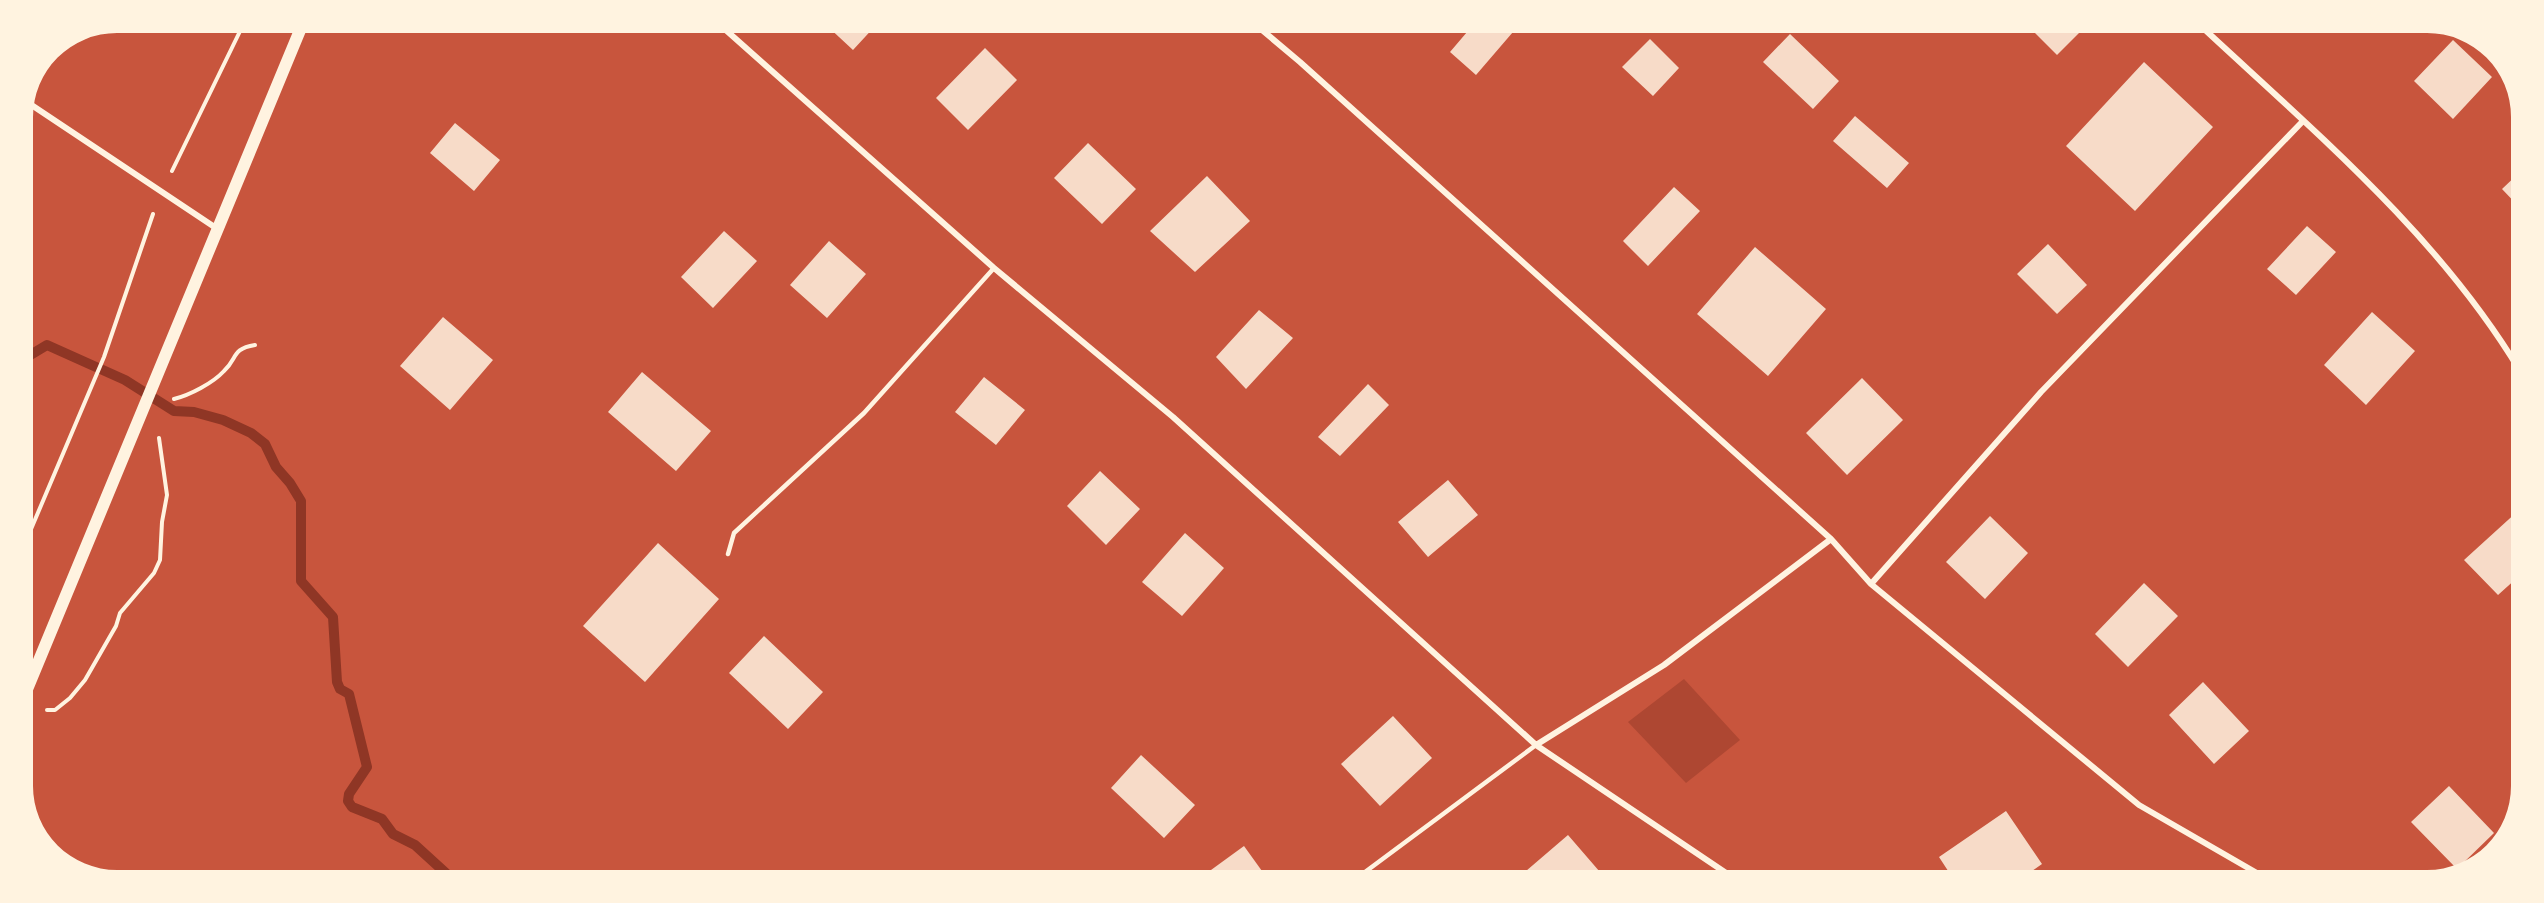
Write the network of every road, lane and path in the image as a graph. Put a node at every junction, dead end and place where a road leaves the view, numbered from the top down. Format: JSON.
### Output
{"nodes":[{"id":1,"x":299,"y":33,"type":"edge"},
{"id":2,"x":729,"y":33,"type":"edge"},
{"id":3,"x":1266,"y":33,"type":"edge"},
{"id":4,"x":2208,"y":33,"type":"edge"},
{"id":5,"x":34,"y":107,"type":"edge"},
{"id":6,"x":2303,"y":121,"type":"junction"},
{"id":7,"x":216,"y":228,"type":"junction"},
{"id":8,"x":994,"y":268,"type":"junction"},
{"id":9,"x":255,"y":345,"type":"dead end"},
{"id":10,"x":2511,"y":356,"type":"edge"},
{"id":11,"x":104,"y":357,"type":"dead end"},
{"id":12,"x":173,"y":399,"type":"dead end"},
{"id":13,"x":158,"y":431,"type":"dead end"},
{"id":14,"x":33,"y":525,"type":"edge"},
{"id":15,"x":1831,"y":539,"type":"junction"},
{"id":16,"x":728,"y":554,"type":"dead end"},
{"id":17,"x":1870,"y":584,"type":"junction"},
{"id":18,"x":33,"y":675,"type":"edge"},
{"id":19,"x":36,"y":711,"type":"dead end"},
{"id":20,"x":1536,"y":745,"type":"junction"},
{"id":21,"x":1368,"y":870,"type":"edge"},
{"id":22,"x":1723,"y":870,"type":"edge"},
{"id":23,"x":2252,"y":870,"type":"edge"}],
"edges":[{"from":1,"to":7,"type":"main road"},
{"from":2,"to":8,"type":"street"},
{"from":3,"to":15,"type":"street"},
{"from":4,"to":6,"type":"street"},
{"from":5,"to":7,"type":"street"},
{"from":6,"to":10,"type":"street"},
{"from":6,"to":17,"type":"street"},
{"from":7,"to":18,"type":"main road"},
{"from":8,"to":16,"type":"lane"},
{"from":8,"to":20,"type":"street"},
{"from":9,"to":12,"type":"path"},
{"from":11,"to":14,"type":"path"},
{"from":13,"to":19,"type":"path"},
{"from":15,"to":17,"type":"street"},
{"from":15,"to":20,"type":"street"},
{"from":17,"to":23,"type":"street"},
{"from":20,"to":21,"type":"lane"},
{"from":20,"to":22,"type":"street"}]}
